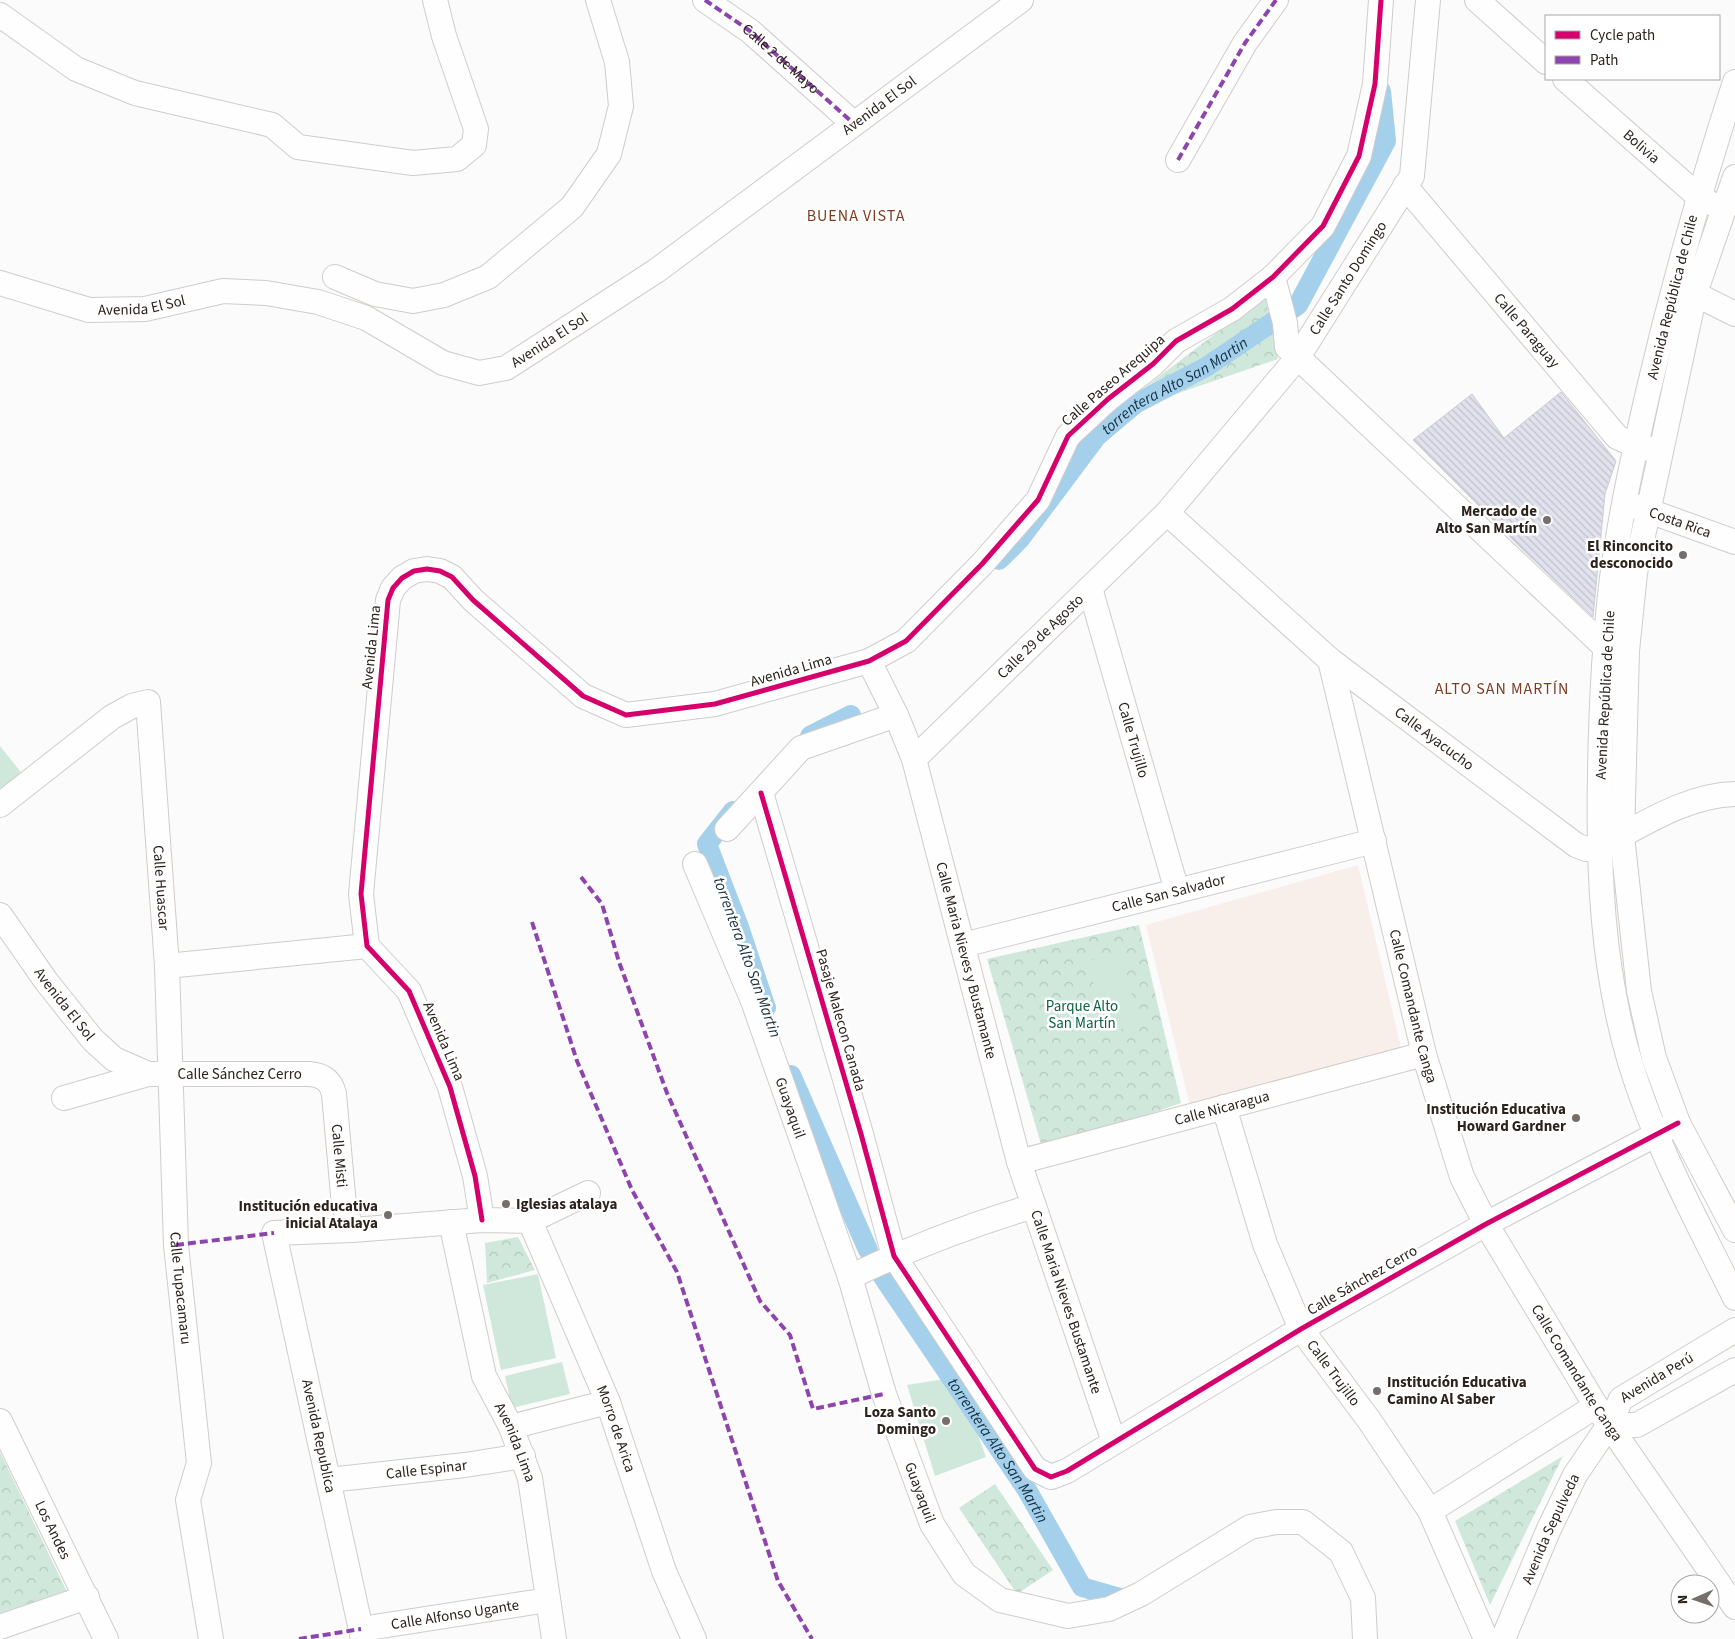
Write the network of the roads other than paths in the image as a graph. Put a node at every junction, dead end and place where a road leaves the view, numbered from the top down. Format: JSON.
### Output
{"nodes":[{"id":1,"x":435,"y":0,"type":"edge"},
{"id":2,"x":598,"y":0,"type":"edge"},
{"id":3,"x":705,"y":0,"type":"edge"},
{"id":4,"x":1021,"y":0,"type":"edge"},
{"id":5,"x":1276,"y":0,"type":"edge"},
{"id":6,"x":1381,"y":0,"type":"edge"},
{"id":7,"x":1428,"y":0,"type":"edge"},
{"id":8,"x":1477,"y":0,"type":"edge"},
{"id":9,"x":1003,"y":8,"type":"edge"},
{"id":10,"x":0,"y":15,"type":"edge"},
{"id":11,"x":1545,"y":61,"type":"edge"},
{"id":12,"x":1566,"y":80,"type":"edge"},
{"id":13,"x":1735,"y":82,"type":"edge"},
{"id":14,"x":853,"y":123,"type":"junction"},
{"id":15,"x":1178,"y":160,"type":"dead end"},
{"id":16,"x":1735,"y":176,"type":"edge"},
{"id":17,"x":1405,"y":186,"type":"junction"},
{"id":18,"x":1698,"y":196,"type":"junction"},
{"id":19,"x":1722,"y":210,"type":"junction"},
{"id":20,"x":335,"y":277,"type":"dead end"},
{"id":21,"x":1273,"y":277,"type":"junction"},
{"id":22,"x":0,"y":283,"type":"edge"},
{"id":23,"x":1673,"y":284,"type":"junction"},
{"id":24,"x":1695,"y":293,"type":"junction"},
{"id":25,"x":1735,"y":314,"type":"edge"},
{"id":26,"x":1298,"y":357,"type":"junction"},
{"id":27,"x":1636,"y":446,"type":"junction"},
{"id":28,"x":1662,"y":452,"type":"junction"},
{"id":29,"x":1624,"y":502,"type":"junction"},
{"id":30,"x":1650,"y":511,"type":"junction"},
{"id":31,"x":1167,"y":513,"type":"junction"},
{"id":32,"x":1735,"y":542,"type":"edge"},
{"id":33,"x":1090,"y":588,"type":"junction"},
{"id":34,"x":1616,"y":649,"type":"junction"},
{"id":35,"x":1330,"y":660,"type":"junction"},
{"id":36,"x":869,"y":661,"type":"junction"},
{"id":37,"x":896,"y":715,"type":"junction"},
{"id":38,"x":914,"y":759,"type":"junction"},
{"id":39,"x":761,"y":792,"type":"junction"},
{"id":40,"x":1735,"y":794,"type":"edge"},
{"id":41,"x":0,"y":805,"type":"edge"},
{"id":42,"x":727,"y":829,"type":"dead end"},
{"id":43,"x":1622,"y":836,"type":"junction"},
{"id":44,"x":1374,"y":840,"type":"junction"},
{"id":45,"x":1598,"y":848,"type":"junction"},
{"id":46,"x":694,"y":864,"type":"dead end"},
{"id":47,"x":1177,"y":891,"type":"junction"},
{"id":48,"x":0,"y":915,"type":"edge"},
{"id":49,"x":963,"y":945,"type":"junction"},
{"id":50,"x":368,"y":946,"type":"junction"},
{"id":51,"x":167,"y":966,"type":"junction"},
{"id":52,"x":1424,"y":1054,"type":"junction"},
{"id":53,"x":159,"y":1074,"type":"junction"},
{"id":54,"x":328,"y":1081,"type":"joint"},
{"id":55,"x":64,"y":1098,"type":"dead end"},
{"id":56,"x":1224,"y":1107,"type":"junction"},
{"id":57,"x":1678,"y":1123,"type":"junction"},
{"id":58,"x":1655,"y":1136,"type":"junction"},
{"id":59,"x":1020,"y":1162,"type":"junction"},
{"id":60,"x":588,"y":1193,"type":"dead end"},
{"id":61,"x":1034,"y":1206,"type":"junction"},
{"id":62,"x":482,"y":1220,"type":"junction"},
{"id":63,"x":530,"y":1220,"type":"junction"},
{"id":64,"x":451,"y":1222,"type":"junction"},
{"id":65,"x":1486,"y":1224,"type":"junction"},
{"id":66,"x":352,"y":1230,"type":"junction"},
{"id":67,"x":1735,"y":1230,"type":"edge"},
{"id":68,"x":894,"y":1256,"type":"junction"},
{"id":69,"x":850,"y":1277,"type":"junction"},
{"id":70,"x":1735,"y":1298,"type":"edge"},
{"id":71,"x":1302,"y":1329,"type":"junction"},
{"id":72,"x":1735,"y":1330,"type":"edge"},
{"id":73,"x":1691,"y":1358,"type":"junction"},
{"id":74,"x":1735,"y":1370,"type":"edge"},
{"id":75,"x":1709,"y":1385,"type":"junction"},
{"id":76,"x":608,"y":1402,"type":"junction"},
{"id":77,"x":1602,"y":1416,"type":"junction"},
{"id":78,"x":0,"y":1421,"type":"edge"},
{"id":79,"x":511,"y":1427,"type":"junction"},
{"id":80,"x":1114,"y":1442,"type":"junction"},
{"id":81,"x":523,"y":1456,"type":"junction"},
{"id":82,"x":1067,"y":1471,"type":"joint"},
{"id":83,"x":329,"y":1480,"type":"junction"},
{"id":84,"x":1430,"y":1511,"type":"junction"},
{"id":85,"x":87,"y":1597,"type":"junction"},
{"id":86,"x":548,"y":1600,"type":"junction"},
{"id":87,"x":1735,"y":1607,"type":"edge"},
{"id":88,"x":0,"y":1627,"type":"edge"},
{"id":89,"x":362,"y":1634,"type":"edge"},
{"id":90,"x":106,"y":1639,"type":"edge"},
{"id":91,"x":211,"y":1639,"type":"edge"},
{"id":92,"x":554,"y":1639,"type":"edge"},
{"id":93,"x":694,"y":1639,"type":"edge"},
{"id":94,"x":1365,"y":1639,"type":"edge"},
{"id":95,"x":1486,"y":1639,"type":"edge"},
{"id":96,"x":1503,"y":1639,"type":"edge"}],
"edges":[{"from":1,"to":10,"type":"street"},
{"from":2,"to":20,"type":"street"},
{"from":3,"to":14,"type":"street","name":"Calle 2 de Mayo"},
{"from":4,"to":9,"type":"street","name":"Avenida El Sol"},
{"from":5,"to":15,"type":"street"},
{"from":6,"to":21,"type":"street","name":"Calle Paseo Arequipa"},
{"from":7,"to":17,"type":"street","name":"Calle Santo Domingo"},
{"from":8,"to":11,"type":"street"},
{"from":9,"to":14,"type":"street","name":"Avenida El Sol"},
{"from":12,"to":18,"type":"street","name":"Bolivia"},
{"from":13,"to":18,"type":"street","name":"Avenida República de Chile"},
{"from":14,"to":22,"type":"street","name":"Avenida El Sol"},
{"from":16,"to":19,"type":"street","name":"Avenida República de Chile"},
{"from":17,"to":26,"type":"street","name":"Calle Santo Domingo"},
{"from":17,"to":27,"type":"street","name":"Calle Paraguay"},
{"from":18,"to":19,"type":"street","name":"Bolivia"},
{"from":18,"to":23,"type":"street","name":"Avenida República de Chile"},
{"from":19,"to":24,"type":"street","name":"Avenida República de Chile"},
{"from":21,"to":26,"type":"street"},
{"from":21,"to":36,"type":"street","name":"Calle Paseo Arequipa"},
{"from":23,"to":24,"type":"street"},
{"from":23,"to":27,"type":"street","name":"Avenida República de Chile"},
{"from":24,"to":25,"type":"street"},
{"from":24,"to":28,"type":"street","name":"Avenida República de Chile"},
{"from":26,"to":31,"type":"street","name":"Calle Santo Domingo"},
{"from":26,"to":34,"type":"street"},
{"from":27,"to":28,"type":"street","name":"Calle Paraguay"},
{"from":27,"to":29,"type":"street","name":"Avenida República de Chile"},
{"from":28,"to":30,"type":"street","name":"Avenida República de Chile"},
{"from":29,"to":30,"type":"street","name":"Costa Rica"},
{"from":29,"to":34,"type":"street","name":"Avenida República de Chile"},
{"from":30,"to":32,"type":"street","name":"Costa Rica"},
{"from":30,"to":34,"type":"street","name":"Avenida República de Chile"},
{"from":31,"to":33,"type":"street","name":"Calle 29 de Agosto"},
{"from":31,"to":35,"type":"street","name":"Calle Ayacucho"},
{"from":33,"to":38,"type":"street","name":"Calle 29 de Agosto"},
{"from":33,"to":47,"type":"street","name":"Calle Trujillo"},
{"from":34,"to":43,"type":"street","name":"Avenida República de Chile"},
{"from":34,"to":45,"type":"street","name":"Avenida República de Chile"},
{"from":35,"to":44,"type":"street","name":"Calle Comandante Canga"},
{"from":35,"to":45,"type":"street","name":"Calle Ayacucho"},
{"from":36,"to":37,"type":"street"},
{"from":36,"to":50,"type":"street","name":"Avenida Lima"},
{"from":37,"to":38,"type":"street"},
{"from":37,"to":39,"type":"street"},
{"from":38,"to":49,"type":"street","name":"Calle Maria Nieves y Bustamante"},
{"from":39,"to":42,"type":"street"},
{"from":39,"to":68,"type":"street","name":"Pasaje Malecon Canada"},
{"from":40,"to":43,"type":"street"},
{"from":41,"to":51,"type":"street","name":"Calle Huascar"},
{"from":43,"to":45,"type":"street"},
{"from":43,"to":57,"type":"street","name":"Avenida República de Chile"},
{"from":44,"to":47,"type":"street","name":"Calle San Salvador"},
{"from":44,"to":52,"type":"street","name":"Calle Comandante Canga"},
{"from":45,"to":58,"type":"street","name":"Avenida República de Chile"},
{"from":46,"to":69,"type":"street","name":"Guayaquil"},
{"from":47,"to":49,"type":"street","name":"Calle San Salvador"},
{"from":48,"to":53,"type":"street","name":"Avenida El Sol"},
{"from":49,"to":59,"type":"street","name":"Calle Maria Nieves y Bustamante"},
{"from":50,"to":51,"type":"street"},
{"from":50,"to":62,"type":"street","name":"Avenida Lima"},
{"from":51,"to":53,"type":"street","name":"Calle Huascar"},
{"from":52,"to":56,"type":"street","name":"Calle Nicaragua"},
{"from":52,"to":65,"type":"street","name":"Calle Comandante Canga"},
{"from":53,"to":54,"type":"street","name":"Calle Sánchez Cerro"},
{"from":53,"to":55,"type":"street"},
{"from":53,"to":91,"type":"street","name":"Calle Tupacamaru"},
{"from":54,"to":66,"type":"street","name":"Calle Misti"},
{"from":56,"to":59,"type":"street","name":"Calle Nicaragua"},
{"from":56,"to":71,"type":"street","name":"Calle Trujillo"},
{"from":57,"to":58,"type":"street","name":"Calle Sánchez Cerro"},
{"from":57,"to":67,"type":"street","name":"Avenida República de Chile"},
{"from":58,"to":65,"type":"street","name":"Calle Sánchez Cerro"},
{"from":58,"to":70,"type":"street","name":"Avenida República de Chile"},
{"from":59,"to":61,"type":"street","name":"Calle Maria Nieves Bustamante"},
{"from":60,"to":63,"type":"street"},
{"from":61,"to":68,"type":"street"},
{"from":61,"to":80,"type":"street","name":"Calle Maria Nieves Bustamante"},
{"from":62,"to":63,"type":"street"},
{"from":62,"to":64,"type":"street"},
{"from":63,"to":76,"type":"street","name":"Morro de Arica"},
{"from":64,"to":66,"type":"street"},
{"from":64,"to":79,"type":"street","name":"Avenida Lima"},
{"from":65,"to":71,"type":"street","name":"Calle Sánchez Cerro"},
{"from":65,"to":77,"type":"street","name":"Calle Comandante Canga"},
{"from":66,"to":83,"type":"street","name":"Avenida Republica"},
{"from":68,"to":69,"type":"street"},
{"from":68,"to":82,"type":"street","name":"Pasaje Malecon Canada"},
{"from":69,"to":94,"type":"street","name":"Guayaquil"},
{"from":71,"to":80,"type":"street","name":"Calle Sánchez Cerro"},
{"from":71,"to":84,"type":"street","name":"Calle Trujillo"},
{"from":72,"to":73,"type":"street","name":"Avenida Perú"},
{"from":73,"to":75,"type":"street"},
{"from":73,"to":77,"type":"street","name":"Avenida Perú"},
{"from":74,"to":75,"type":"street","name":"Avenida Perú"},
{"from":75,"to":77,"type":"street","name":"Avenida Perú"},
{"from":76,"to":79,"type":"street"},
{"from":76,"to":93,"type":"street","name":"Morro de Arica"},
{"from":77,"to":84,"type":"street"},
{"from":77,"to":87,"type":"street","name":"Calle Comandante Canga"},
{"from":77,"to":96,"type":"street","name":"Avenida Sepulveda"},
{"from":78,"to":85,"type":"street","name":"Los Andes"},
{"from":79,"to":81,"type":"street","name":"Avenida Lima"},
{"from":80,"to":82,"type":"street","name":"Calle Sánchez Cerro"},
{"from":81,"to":83,"type":"street","name":"Calle Espinar"},
{"from":81,"to":86,"type":"street","name":"Avenida Lima"},
{"from":83,"to":89,"type":"street","name":"Avenida Republica"},
{"from":84,"to":95,"type":"street"},
{"from":85,"to":88,"type":"street"},
{"from":85,"to":90,"type":"street","name":"Los Andes"},
{"from":86,"to":89,"type":"street","name":"Calle Alfonso Ugante"},
{"from":86,"to":92,"type":"street","name":"Avenida Lima"}]}
